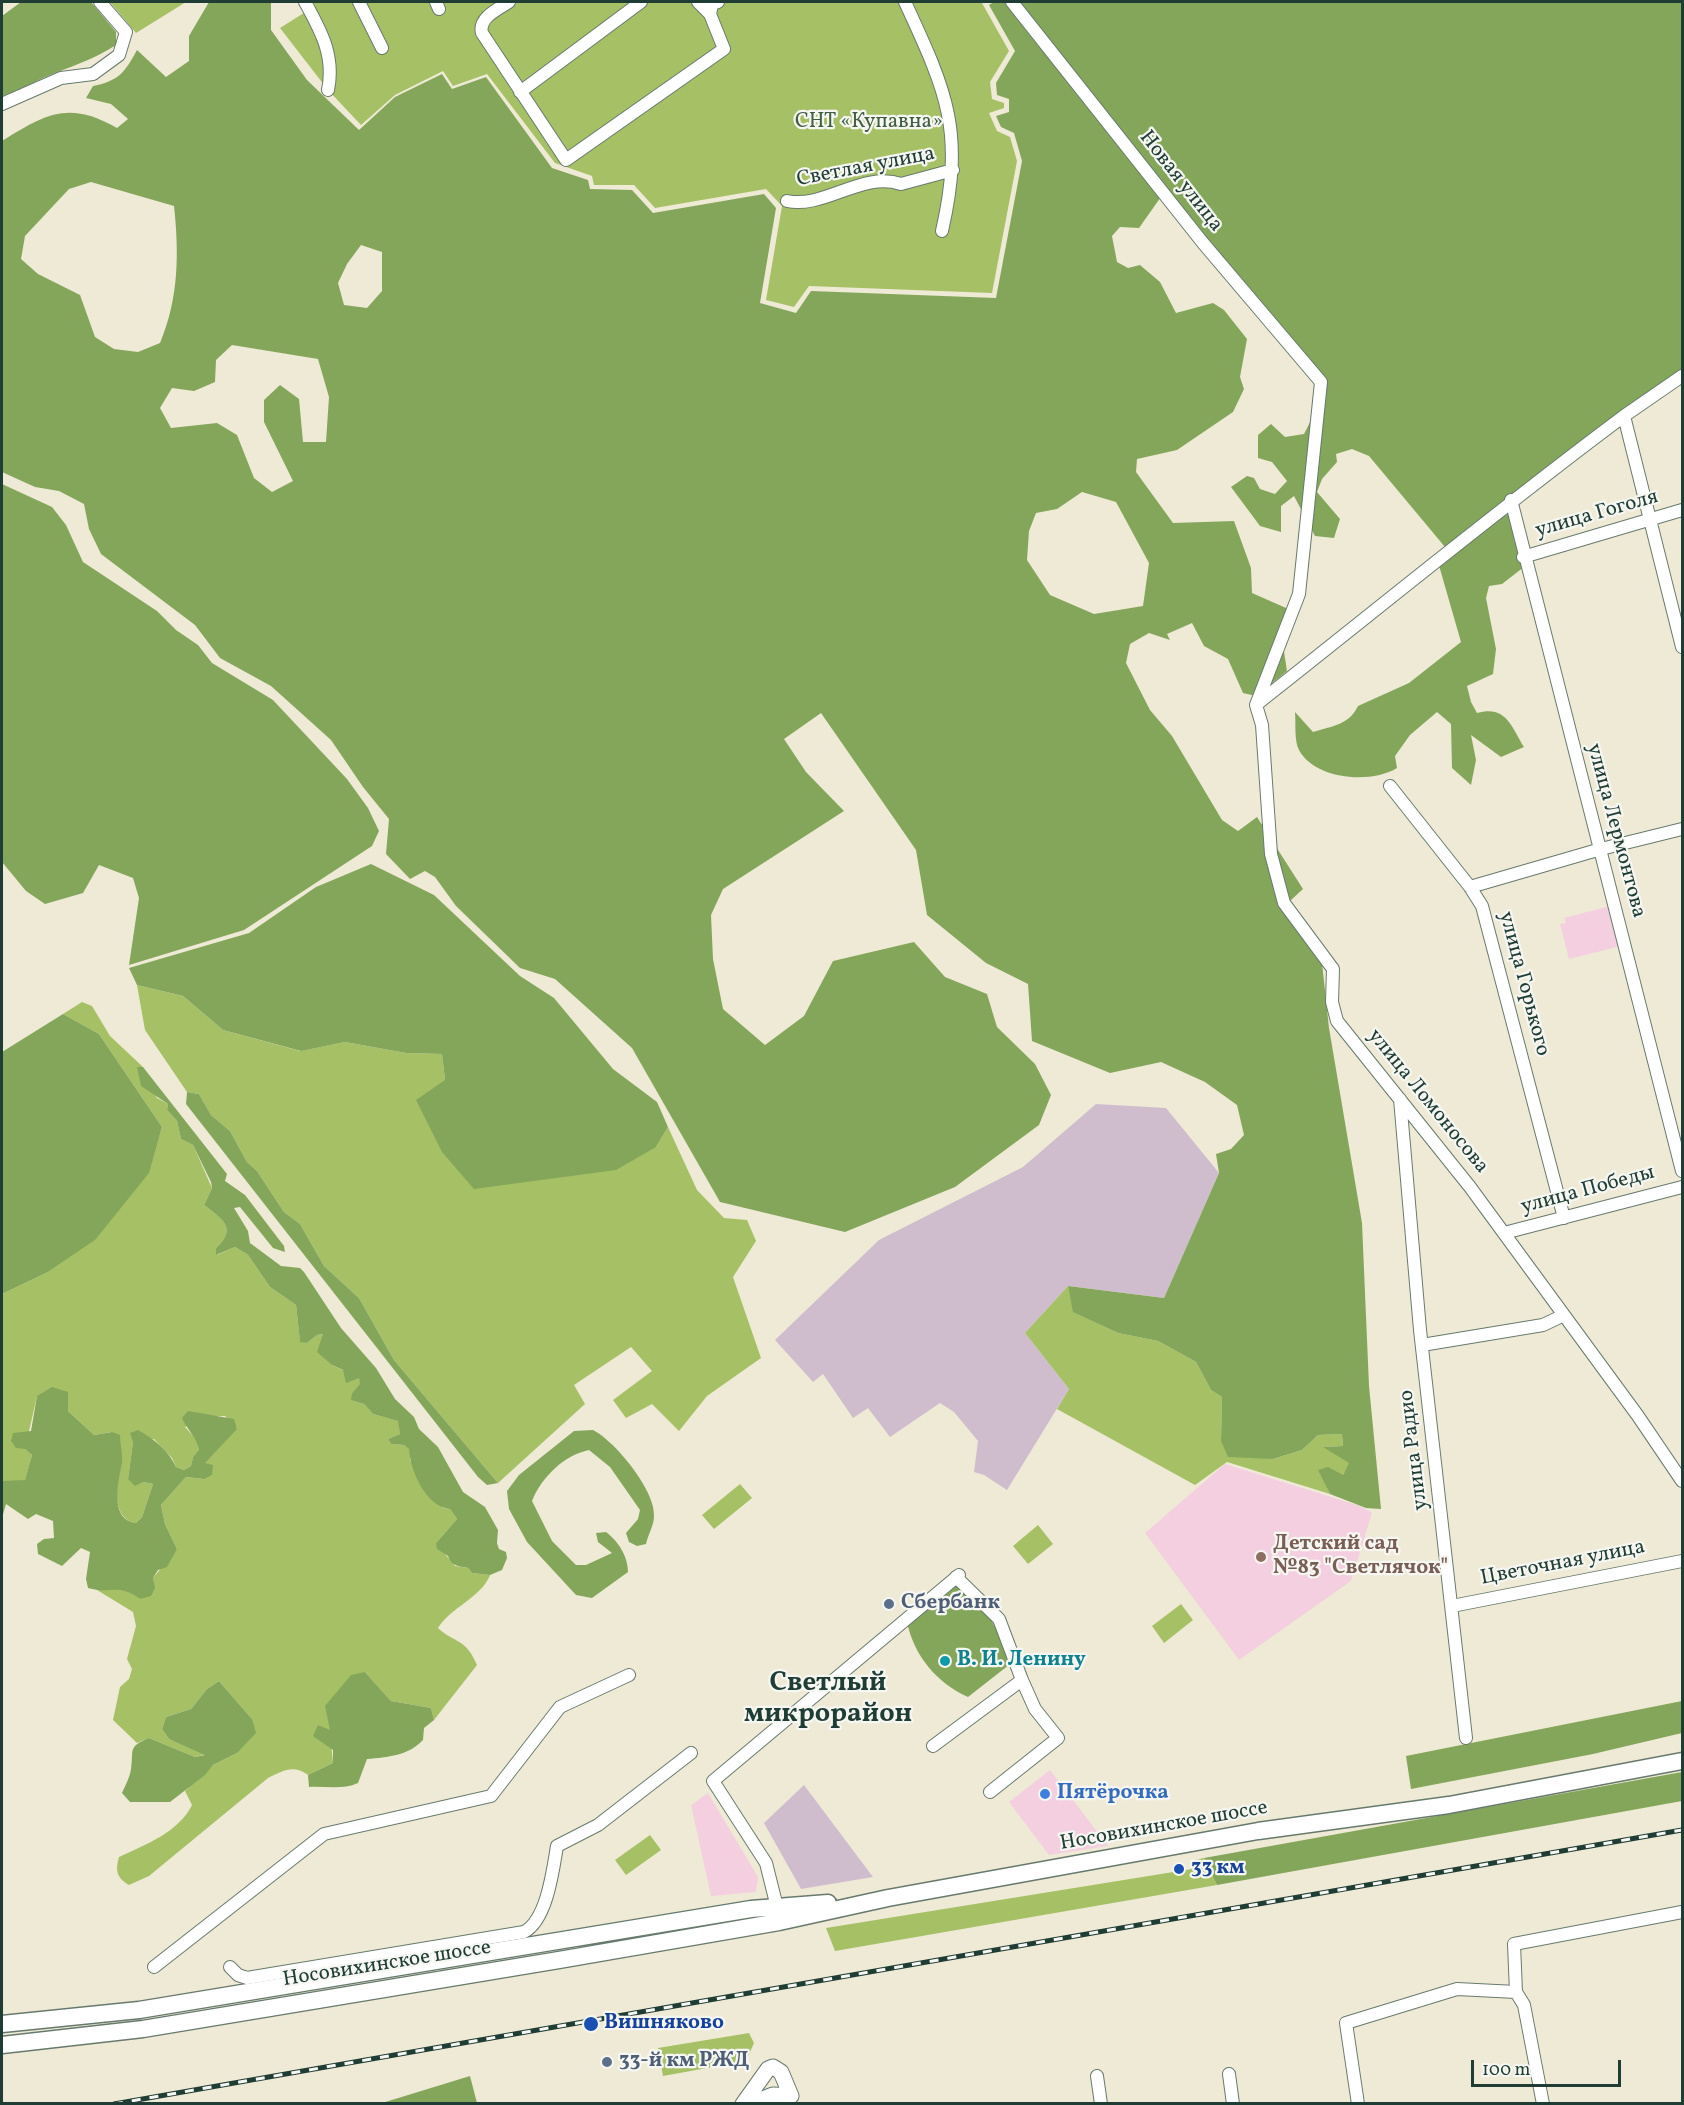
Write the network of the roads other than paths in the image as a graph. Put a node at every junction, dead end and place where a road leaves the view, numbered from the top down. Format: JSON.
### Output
{"nodes":[{"id":1,"x":100,"y":2,"type":"edge"},
{"id":2,"x":305,"y":2,"type":"edge"},
{"id":3,"x":359,"y":2,"type":"edge"},
{"id":4,"x":509,"y":2,"type":"edge"},
{"id":5,"x":641,"y":2,"type":"edge"},
{"id":6,"x":698,"y":2,"type":"edge"},
{"id":7,"x":718,"y":2,"type":"edge"},
{"id":8,"x":904,"y":2,"type":"edge"},
{"id":9,"x":1012,"y":2,"type":"edge"},
{"id":10,"x":710,"y":14,"type":"junction"},
{"id":11,"x":382,"y":48,"type":"dead end"},
{"id":12,"x":328,"y":90,"type":"dead end"},
{"id":13,"x":520,"y":92,"type":"junction"},
{"id":14,"x":2,"y":104,"type":"edge"},
{"id":15,"x":953,"y":170,"type":"junction"},
{"id":16,"x":787,"y":201,"type":"dead end"},
{"id":17,"x":942,"y":231,"type":"dead end"},
{"id":18,"x":1683,"y":376,"type":"edge"},
{"id":19,"x":1624,"y":416,"type":"junction"},
{"id":20,"x":1511,"y":500,"type":"junction"},
{"id":21,"x":1683,"y":510,"type":"edge"},
{"id":22,"x":1648,"y":520,"type":"junction"},
{"id":23,"x":1523,"y":556,"type":"junction"},
{"id":24,"x":1683,"y":647,"type":"edge"},
{"id":25,"x":1256,"y":705,"type":"junction"},
{"id":26,"x":1390,"y":786,"type":"dead end"},
{"id":27,"x":1683,"y":829,"type":"edge"},
{"id":28,"x":1601,"y":849,"type":"junction"},
{"id":29,"x":1470,"y":887,"type":"junction"},
{"id":30,"x":1400,"y":1099,"type":"junction"},
{"id":31,"x":1683,"y":1172,"type":"edge"},
{"id":32,"x":1683,"y":1187,"type":"edge"},
{"id":33,"x":1564,"y":1218,"type":"junction"},
{"id":34,"x":1504,"y":1233,"type":"junction"},
{"id":35,"x":1564,"y":1315,"type":"junction"},
{"id":36,"x":1422,"y":1345,"type":"junction"},
{"id":37,"x":1683,"y":1481,"type":"edge"},
{"id":38,"x":1683,"y":1561,"type":"edge"},
{"id":39,"x":1452,"y":1606,"type":"junction"},
{"id":40,"x":629,"y":1675,"type":"dead end"},
{"id":41,"x":1022,"y":1680,"type":"junction"},
{"id":42,"x":1466,"y":1738,"type":"dead end"},
{"id":43,"x":933,"y":1746,"type":"dead end"},
{"id":44,"x":691,"y":1753,"type":"dead end"},
{"id":45,"x":1683,"y":1761,"type":"edge"},
{"id":46,"x":990,"y":1792,"type":"dead end"},
{"id":47,"x":1683,"y":1912,"type":"edge"},
{"id":48,"x":778,"y":1914,"type":"junction"},
{"id":49,"x":154,"y":1967,"type":"dead end"},
{"id":50,"x":230,"y":1967,"type":"dead end"},
{"id":51,"x":1516,"y":1992,"type":"junction"},
{"id":52,"x":2,"y":2024,"type":"edge"},
{"id":53,"x":2,"y":2045,"type":"edge"},
{"id":54,"x":1229,"y":2074,"type":"dead end"},
{"id":55,"x":1097,"y":2076,"type":"dead end"},
{"id":56,"x":793,"y":2100,"type":"edge"},
{"id":57,"x":744,"y":2103,"type":"edge"},
{"id":58,"x":750,"y":2103,"type":"edge"},
{"id":59,"x":1101,"y":2103,"type":"edge"},
{"id":60,"x":1233,"y":2103,"type":"edge"},
{"id":61,"x":1358,"y":2103,"type":"edge"},
{"id":62,"x":1543,"y":2103,"type":"edge"}],
"edges":[{"from":1,"to":14,"type":"street"},
{"from":2,"to":12,"type":"street"},
{"from":3,"to":11,"type":"street"},
{"from":4,"to":13,"type":"street"},
{"from":5,"to":13,"type":"street"},
{"from":6,"to":10,"type":"street"},
{"from":7,"to":10,"type":"street"},
{"from":8,"to":15,"type":"street"},
{"from":9,"to":25,"type":"street","name":"Новая улица"},
{"from":10,"to":13,"type":"street"},
{"from":15,"to":16,"type":"street","name":"Светлая улица"},
{"from":15,"to":17,"type":"street"},
{"from":18,"to":19,"type":"street"},
{"from":19,"to":20,"type":"street"},
{"from":19,"to":22,"type":"street"},
{"from":20,"to":23,"type":"street","name":"улица Лермонтова"},
{"from":20,"to":25,"type":"street"},
{"from":21,"to":22,"type":"street","name":"улица Гоголя"},
{"from":22,"to":23,"type":"street","name":"улица Гоголя"},
{"from":22,"to":24,"type":"street"},
{"from":23,"to":28,"type":"street","name":"улица Лермонтова"},
{"from":25,"to":30,"type":"street","name":"улица Ломоносова"},
{"from":26,"to":29,"type":"street","name":"улица Горького"},
{"from":27,"to":28,"type":"street"},
{"from":28,"to":29,"type":"street"},
{"from":28,"to":31,"type":"street","name":"улица Лермонтова"},
{"from":29,"to":33,"type":"street","name":"улица Горького"},
{"from":30,"to":34,"type":"street","name":"улица Ломоносова"},
{"from":30,"to":36,"type":"street","name":"улица Радио"},
{"from":32,"to":33,"type":"street","name":"улица Победы"},
{"from":33,"to":34,"type":"street","name":"улица Победы"},
{"from":34,"to":35,"type":"street","name":"улица Ломоносова"},
{"from":35,"to":36,"type":"street"},
{"from":35,"to":37,"type":"street","name":"улица Ломоносова"},
{"from":36,"to":39,"type":"street","name":"улица Радио"},
{"from":38,"to":39,"type":"street","name":"Цветочная улица"},
{"from":39,"to":42,"type":"street","name":"улица Радио"},
{"from":40,"to":49,"type":"street"},
{"from":41,"to":43,"type":"street"},
{"from":41,"to":46,"type":"street"},
{"from":41,"to":48,"type":"street"},
{"from":44,"to":50,"type":"street"},
{"from":45,"to":48,"type":"main road","name":"Носовихинское шоссе"},
{"from":47,"to":51,"type":"street"},
{"from":48,"to":52,"type":"main road","name":"Носовихинское шоссе"},
{"from":48,"to":53,"type":"main road","name":"Носовихинское шоссе"},
{"from":51,"to":61,"type":"street"},
{"from":51,"to":62,"type":"street"},
{"from":54,"to":60,"type":"street"},
{"from":55,"to":59,"type":"street"},
{"from":56,"to":57,"type":"street"},
{"from":56,"to":58,"type":"street"}]}
